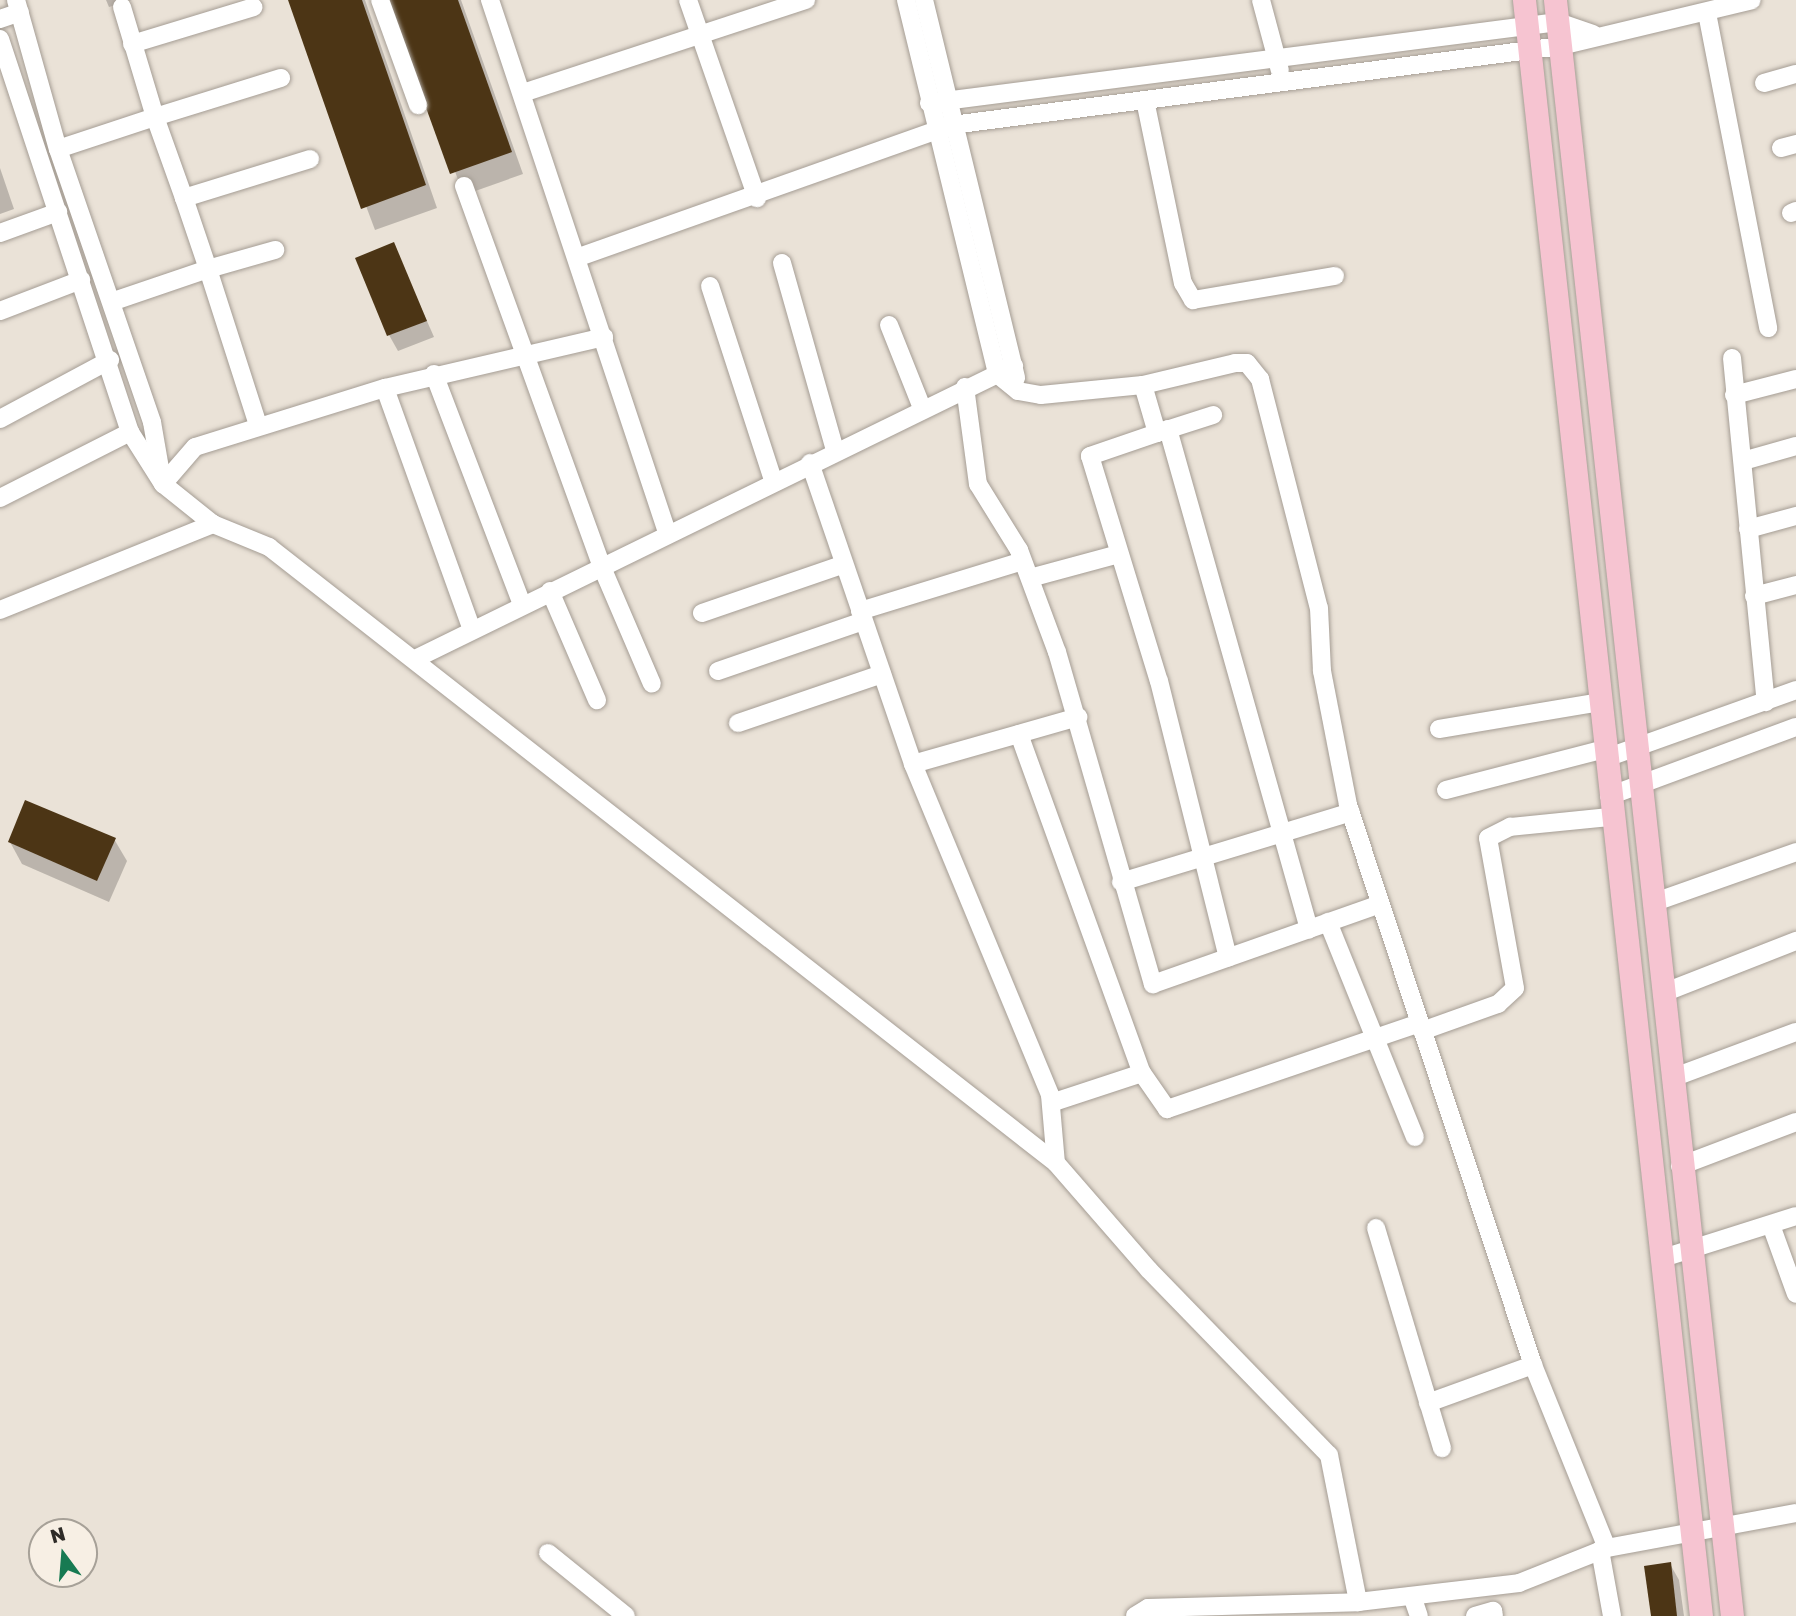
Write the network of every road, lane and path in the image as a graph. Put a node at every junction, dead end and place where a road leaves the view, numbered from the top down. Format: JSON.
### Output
{"nodes":[{"id":1,"x":380,"y":0,"type":"edge"},
{"id":2,"x":490,"y":0,"type":"edge"},
{"id":3,"x":688,"y":0,"type":"edge"},
{"id":4,"x":806,"y":0,"type":"edge"},
{"id":5,"x":906,"y":0,"type":"edge"},
{"id":6,"x":924,"y":0,"type":"edge"},
{"id":7,"x":1261,"y":0,"type":"edge"},
{"id":8,"x":1524,"y":0,"type":"edge"},
{"id":9,"x":1752,"y":0,"type":"edge"},
{"id":10,"x":18,"y":6,"type":"edge"},
{"id":11,"x":122,"y":7,"type":"dead end"},
{"id":12,"x":254,"y":7,"type":"dead end"},
{"id":13,"x":1557,"y":11,"type":"edge"},
{"id":14,"x":1707,"y":13,"type":"junction"},
{"id":15,"x":0,"y":19,"type":"edge"},
{"id":16,"x":1526,"y":26,"type":"junction"},
{"id":17,"x":700,"y":32,"type":"junction"},
{"id":18,"x":1593,"y":33,"type":"junction"},
{"id":19,"x":0,"y":39,"type":"edge"},
{"id":20,"x":132,"y":44,"type":"junction"},
{"id":21,"x":1561,"y":46,"type":"junction"},
{"id":22,"x":1528,"y":51,"type":"junction"},
{"id":23,"x":1277,"y":60,"type":"junction"},
{"id":24,"x":1796,"y":74,"type":"edge"},
{"id":25,"x":281,"y":78,"type":"dead end"},
{"id":26,"x":1764,"y":83,"type":"dead end"},
{"id":27,"x":1283,"y":85,"type":"junction"},
{"id":28,"x":526,"y":92,"type":"junction"},
{"id":29,"x":9,"y":98,"type":"edge"},
{"id":30,"x":938,"y":102,"type":"junction"},
{"id":31,"x":1146,"y":104,"type":"junction"},
{"id":32,"x":418,"y":105,"type":"dead end"},
{"id":33,"x":155,"y":117,"type":"junction"},
{"id":34,"x":944,"y":128,"type":"junction"},
{"id":35,"x":58,"y":149,"type":"junction"},
{"id":36,"x":310,"y":159,"type":"dead end"},
{"id":37,"x":464,"y":186,"type":"dead end"},
{"id":38,"x":184,"y":198,"type":"junction"},
{"id":39,"x":757,"y":198,"type":"junction"},
{"id":40,"x":58,"y":212,"type":"junction"},
{"id":41,"x":0,"y":233,"type":"edge"},
{"id":42,"x":275,"y":250,"type":"dead end"},
{"id":43,"x":579,"y":257,"type":"junction"},
{"id":44,"x":782,"y":263,"type":"dead end"},
{"id":45,"x":208,"y":269,"type":"junction"},
{"id":46,"x":1335,"y":276,"type":"dead end"},
{"id":47,"x":81,"y":280,"type":"junction"},
{"id":48,"x":710,"y":286,"type":"dead end"},
{"id":49,"x":111,"y":302,"type":"junction"},
{"id":50,"x":0,"y":311,"type":"edge"},
{"id":51,"x":889,"y":325,"type":"dead end"},
{"id":52,"x":1768,"y":328,"type":"dead end"},
{"id":53,"x":604,"y":337,"type":"junction"},
{"id":54,"x":530,"y":358,"type":"junction"},
{"id":55,"x":1732,"y":358,"type":"dead end"},
{"id":56,"x":110,"y":360,"type":"junction"},
{"id":57,"x":1014,"y":366,"type":"junction"},
{"id":58,"x":997,"y":373,"type":"junction"},
{"id":59,"x":434,"y":374,"type":"junction"},
{"id":60,"x":1796,"y":379,"type":"edge"},
{"id":61,"x":1143,"y":385,"type":"junction"},
{"id":62,"x":965,"y":387,"type":"junction"},
{"id":63,"x":385,"y":388,"type":"junction"},
{"id":64,"x":1018,"y":391,"type":"junction"},
{"id":65,"x":1734,"y":395,"type":"junction"},
{"id":66,"x":922,"y":408,"type":"junction"},
{"id":67,"x":1213,"y":415,"type":"dead end"},
{"id":68,"x":0,"y":419,"type":"edge"},
{"id":69,"x":258,"y":425,"type":"junction"},
{"id":70,"x":1163,"y":431,"type":"junction"},
{"id":71,"x":131,"y":432,"type":"junction"},
{"id":72,"x":1796,"y":446,"type":"edge"},
{"id":73,"x":835,"y":450,"type":"junction"},
{"id":74,"x":1743,"y":461,"type":"junction"},
{"id":75,"x":810,"y":463,"type":"junction"},
{"id":76,"x":773,"y":480,"type":"junction"},
{"id":77,"x":163,"y":484,"type":"junction"},
{"id":78,"x":0,"y":498,"type":"edge"},
{"id":79,"x":1796,"y":516,"type":"edge"},
{"id":80,"x":213,"y":524,"type":"junction"},
{"id":81,"x":1748,"y":529,"type":"junction"},
{"id":82,"x":667,"y":532,"type":"junction"},
{"id":83,"x":1119,"y":554,"type":"junction"},
{"id":84,"x":844,"y":564,"type":"junction"},
{"id":85,"x":601,"y":565,"type":"junction"},
{"id":86,"x":1027,"y":570,"type":"junction"},
{"id":87,"x":1796,"y":585,"type":"edge"},
{"id":88,"x":550,"y":591,"type":"junction"},
{"id":89,"x":1754,"y":596,"type":"junction"},
{"id":90,"x":522,"y":605,"type":"junction"},
{"id":91,"x":0,"y":610,"type":"edge"},
{"id":92,"x":702,"y":613,"type":"dead end"},
{"id":93,"x":862,"y":616,"type":"junction"},
{"id":94,"x":472,"y":630,"type":"junction"},
{"id":95,"x":415,"y":659,"type":"junction"},
{"id":96,"x":718,"y":671,"type":"dead end"},
{"id":97,"x":882,"y":674,"type":"junction"},
{"id":98,"x":652,"y":684,"type":"dead end"},
{"id":99,"x":1796,"y":690,"type":"edge"},
{"id":100,"x":597,"y":700,"type":"dead end"},
{"id":101,"x":1600,"y":702,"type":"junction"},
{"id":102,"x":1766,"y":702,"type":"junction"},
{"id":103,"x":1078,"y":717,"type":"junction"},
{"id":104,"x":738,"y":723,"type":"dead end"},
{"id":105,"x":1796,"y":727,"type":"edge"},
{"id":106,"x":1440,"y":729,"type":"dead end"},
{"id":107,"x":1019,"y":734,"type":"junction"},
{"id":108,"x":1636,"y":748,"type":"junction"},
{"id":109,"x":1605,"y":753,"type":"junction"},
{"id":110,"x":913,"y":764,"type":"junction"},
{"id":111,"x":1640,"y":784,"type":"junction"},
{"id":112,"x":1446,"y":790,"type":"dead end"},
{"id":113,"x":1610,"y":807,"type":"junction"},
{"id":114,"x":1351,"y":812,"type":"junction"},
{"id":115,"x":1282,"y":834,"type":"junction"},
{"id":116,"x":1796,"y":852,"type":"edge"},
{"id":117,"x":1200,"y":857,"type":"junction"},
{"id":118,"x":1121,"y":882,"type":"junction"},
{"id":119,"x":1655,"y":902,"type":"junction"},
{"id":120,"x":1380,"y":904,"type":"junction"},
{"id":121,"x":1328,"y":922,"type":"junction"},
{"id":122,"x":1309,"y":929,"type":"junction"},
{"id":123,"x":1796,"y":941,"type":"edge"},
{"id":124,"x":1228,"y":958,"type":"junction"},
{"id":125,"x":1663,"y":993,"type":"junction"},
{"id":126,"x":1420,"y":1027,"type":"junction"},
{"id":127,"x":1796,"y":1032,"type":"edge"},
{"id":128,"x":1374,"y":1038,"type":"junction"},
{"id":129,"x":1142,"y":1073,"type":"junction"},
{"id":130,"x":1672,"y":1078,"type":"junction"},
{"id":131,"x":1051,"y":1102,"type":"junction"},
{"id":132,"x":1796,"y":1122,"type":"edge"},
{"id":133,"x":1415,"y":1137,"type":"dead end"},
{"id":134,"x":1056,"y":1163,"type":"junction"},
{"id":135,"x":1680,"y":1166,"type":"junction"},
{"id":136,"x":1796,"y":1216,"type":"edge"},
{"id":137,"x":1772,"y":1226,"type":"junction"},
{"id":138,"x":1376,"y":1228,"type":"dead end"},
{"id":139,"x":1689,"y":1250,"type":"junction"},
{"id":140,"x":1663,"y":1258,"type":"junction"},
{"id":141,"x":1796,"y":1294,"type":"edge"},
{"id":142,"x":1533,"y":1365,"type":"junction"},
{"id":143,"x":1429,"y":1404,"type":"junction"},
{"id":144,"x":1442,"y":1448,"type":"dead end"},
{"id":145,"x":1796,"y":1513,"type":"edge"},
{"id":146,"x":1726,"y":1527,"type":"junction"},
{"id":147,"x":1693,"y":1534,"type":"junction"},
{"id":148,"x":1604,"y":1549,"type":"junction"},
{"id":149,"x":548,"y":1553,"type":"dead end"},
{"id":150,"x":1412,"y":1596,"type":"junction"},
{"id":151,"x":1359,"y":1602,"type":"junction"},
{"id":152,"x":626,"y":1616,"type":"edge"},
{"id":153,"x":1135,"y":1616,"type":"edge"},
{"id":154,"x":1419,"y":1616,"type":"edge"},
{"id":155,"x":1475,"y":1616,"type":"edge"},
{"id":156,"x":1494,"y":1616,"type":"edge"},
{"id":157,"x":1612,"y":1616,"type":"edge"},
{"id":158,"x":1701,"y":1616,"type":"edge"},
{"id":159,"x":1732,"y":1616,"type":"edge"}],
"edges":[{"from":1,"to":32,"type":"street"},
{"from":2,"to":28,"type":"street"},
{"from":3,"to":17,"type":"street"},
{"from":4,"to":17,"type":"street"},
{"from":5,"to":30,"type":"street"},
{"from":6,"to":30,"type":"street"},
{"from":7,"to":23,"type":"street"},
{"from":8,"to":16,"type":"main road"},
{"from":9,"to":14,"type":"street"},
{"from":10,"to":15,"type":"street"},
{"from":10,"to":35,"type":"street"},
{"from":11,"to":20,"type":"street"},
{"from":12,"to":20,"type":"street"},
{"from":13,"to":16,"type":"street"},
{"from":13,"to":18,"type":"street"},
{"from":13,"to":21,"type":"main road"},
{"from":14,"to":18,"type":"street"},
{"from":14,"to":52,"type":"street"},
{"from":16,"to":22,"type":"main road"},
{"from":16,"to":23,"type":"street"},
{"from":17,"to":28,"type":"street"},
{"from":17,"to":39,"type":"street"},
{"from":18,"to":21,"type":"street"},
{"from":19,"to":29,"type":"street"},
{"from":20,"to":33,"type":"street"},
{"from":21,"to":22,"type":"street"},
{"from":21,"to":108,"type":"main road"},
{"from":22,"to":27,"type":"street"},
{"from":22,"to":101,"type":"main road"},
{"from":23,"to":27,"type":"street"},
{"from":23,"to":30,"type":"street"},
{"from":24,"to":26,"type":"street"},
{"from":25,"to":33,"type":"street"},
{"from":27,"to":31,"type":"street"},
{"from":28,"to":43,"type":"street"},
{"from":29,"to":40,"type":"street"},
{"from":30,"to":34,"type":"street"},
{"from":31,"to":34,"type":"street"},
{"from":31,"to":46,"type":"street"},
{"from":33,"to":35,"type":"street"},
{"from":33,"to":38,"type":"street"},
{"from":34,"to":39,"type":"street"},
{"from":34,"to":57,"type":"street"},
{"from":34,"to":58,"type":"street"},
{"from":35,"to":49,"type":"street"},
{"from":36,"to":38,"type":"street"},
{"from":37,"to":54,"type":"street"},
{"from":38,"to":45,"type":"street"},
{"from":39,"to":43,"type":"street"},
{"from":40,"to":41,"type":"street"},
{"from":40,"to":47,"type":"street"},
{"from":42,"to":45,"type":"street"},
{"from":43,"to":53,"type":"street"},
{"from":44,"to":73,"type":"street"},
{"from":45,"to":49,"type":"street"},
{"from":45,"to":69,"type":"street"},
{"from":47,"to":50,"type":"street"},
{"from":47,"to":56,"type":"street"},
{"from":48,"to":76,"type":"street"},
{"from":49,"to":77,"type":"street"},
{"from":51,"to":66,"type":"street"},
{"from":53,"to":54,"type":"street"},
{"from":53,"to":82,"type":"street"},
{"from":54,"to":59,"type":"street"},
{"from":54,"to":85,"type":"street"},
{"from":55,"to":65,"type":"street"},
{"from":56,"to":68,"type":"street"},
{"from":56,"to":71,"type":"street"},
{"from":57,"to":58,"type":"street"},
{"from":57,"to":64,"type":"street"},
{"from":58,"to":62,"type":"street"},
{"from":58,"to":64,"type":"street"},
{"from":59,"to":63,"type":"street"},
{"from":59,"to":90,"type":"street"},
{"from":60,"to":65,"type":"street"},
{"from":61,"to":64,"type":"street"},
{"from":61,"to":70,"type":"street"},
{"from":61,"to":114,"type":"street"},
{"from":62,"to":66,"type":"street"},
{"from":62,"to":86,"type":"street"},
{"from":63,"to":69,"type":"street"},
{"from":63,"to":94,"type":"street"},
{"from":65,"to":74,"type":"street"},
{"from":66,"to":73,"type":"street"},
{"from":67,"to":70,"type":"street"},
{"from":69,"to":77,"type":"street"},
{"from":70,"to":83,"type":"street"},
{"from":70,"to":115,"type":"street"},
{"from":71,"to":77,"type":"street"},
{"from":71,"to":78,"type":"street"},
{"from":72,"to":74,"type":"street"},
{"from":73,"to":75,"type":"street"},
{"from":74,"to":81,"type":"street"},
{"from":75,"to":76,"type":"street"},
{"from":75,"to":84,"type":"street"},
{"from":76,"to":82,"type":"street"},
{"from":77,"to":80,"type":"street"},
{"from":79,"to":81,"type":"street"},
{"from":80,"to":91,"type":"street"},
{"from":80,"to":95,"type":"street"},
{"from":81,"to":89,"type":"street"},
{"from":82,"to":85,"type":"street"},
{"from":83,"to":86,"type":"street"},
{"from":83,"to":117,"type":"street"},
{"from":84,"to":92,"type":"street"},
{"from":84,"to":93,"type":"street"},
{"from":85,"to":88,"type":"street"},
{"from":85,"to":98,"type":"street"},
{"from":86,"to":93,"type":"street"},
{"from":86,"to":103,"type":"street"},
{"from":87,"to":89,"type":"street"},
{"from":88,"to":90,"type":"street"},
{"from":88,"to":100,"type":"street"},
{"from":89,"to":102,"type":"street"},
{"from":90,"to":94,"type":"street"},
{"from":93,"to":96,"type":"street"},
{"from":93,"to":97,"type":"street"},
{"from":94,"to":95,"type":"street"},
{"from":95,"to":134,"type":"street"},
{"from":97,"to":104,"type":"street"},
{"from":97,"to":110,"type":"street"},
{"from":99,"to":102,"type":"street"},
{"from":101,"to":106,"type":"street"},
{"from":101,"to":109,"type":"main road"},
{"from":102,"to":108,"type":"street"},
{"from":103,"to":107,"type":"street"},
{"from":103,"to":118,"type":"street"},
{"from":105,"to":111,"type":"street"},
{"from":107,"to":110,"type":"street"},
{"from":107,"to":129,"type":"street"},
{"from":108,"to":109,"type":"street"},
{"from":108,"to":111,"type":"main road"},
{"from":109,"to":112,"type":"street"},
{"from":109,"to":113,"type":"main road"},
{"from":110,"to":131,"type":"street"},
{"from":111,"to":113,"type":"street"},
{"from":111,"to":119,"type":"main road"},
{"from":113,"to":126,"type":"street"},
{"from":113,"to":140,"type":"main road"},
{"from":114,"to":115,"type":"street"},
{"from":114,"to":120,"type":"street"},
{"from":115,"to":117,"type":"street"},
{"from":115,"to":122,"type":"street"},
{"from":116,"to":119,"type":"street"},
{"from":117,"to":118,"type":"street"},
{"from":117,"to":124,"type":"street"},
{"from":118,"to":124,"type":"street"},
{"from":119,"to":125,"type":"main road"},
{"from":120,"to":121,"type":"street"},
{"from":120,"to":126,"type":"street"},
{"from":121,"to":122,"type":"street"},
{"from":121,"to":128,"type":"street"},
{"from":122,"to":124,"type":"street"},
{"from":123,"to":125,"type":"street"},
{"from":125,"to":130,"type":"main road"},
{"from":126,"to":128,"type":"street"},
{"from":126,"to":142,"type":"street"},
{"from":127,"to":130,"type":"street"},
{"from":128,"to":129,"type":"street"},
{"from":128,"to":133,"type":"street"},
{"from":129,"to":131,"type":"street"},
{"from":130,"to":135,"type":"main road"},
{"from":131,"to":134,"type":"street"},
{"from":132,"to":135,"type":"street"},
{"from":134,"to":151,"type":"street"},
{"from":135,"to":139,"type":"main road"},
{"from":136,"to":137,"type":"street"},
{"from":137,"to":139,"type":"street"},
{"from":137,"to":141,"type":"street"},
{"from":138,"to":143,"type":"street"},
{"from":139,"to":140,"type":"street"},
{"from":139,"to":146,"type":"main road"},
{"from":140,"to":147,"type":"main road"},
{"from":142,"to":143,"type":"street"},
{"from":142,"to":148,"type":"street"},
{"from":143,"to":144,"type":"street"},
{"from":145,"to":146,"type":"street"},
{"from":146,"to":147,"type":"street"},
{"from":146,"to":159,"type":"main road"},
{"from":147,"to":148,"type":"street"},
{"from":147,"to":158,"type":"main road"},
{"from":148,"to":150,"type":"street"},
{"from":148,"to":157,"type":"street"},
{"from":149,"to":152,"type":"street"},
{"from":150,"to":151,"type":"street"},
{"from":150,"to":154,"type":"street"},
{"from":151,"to":153,"type":"street"},
{"from":155,"to":156,"type":"street"}]}
